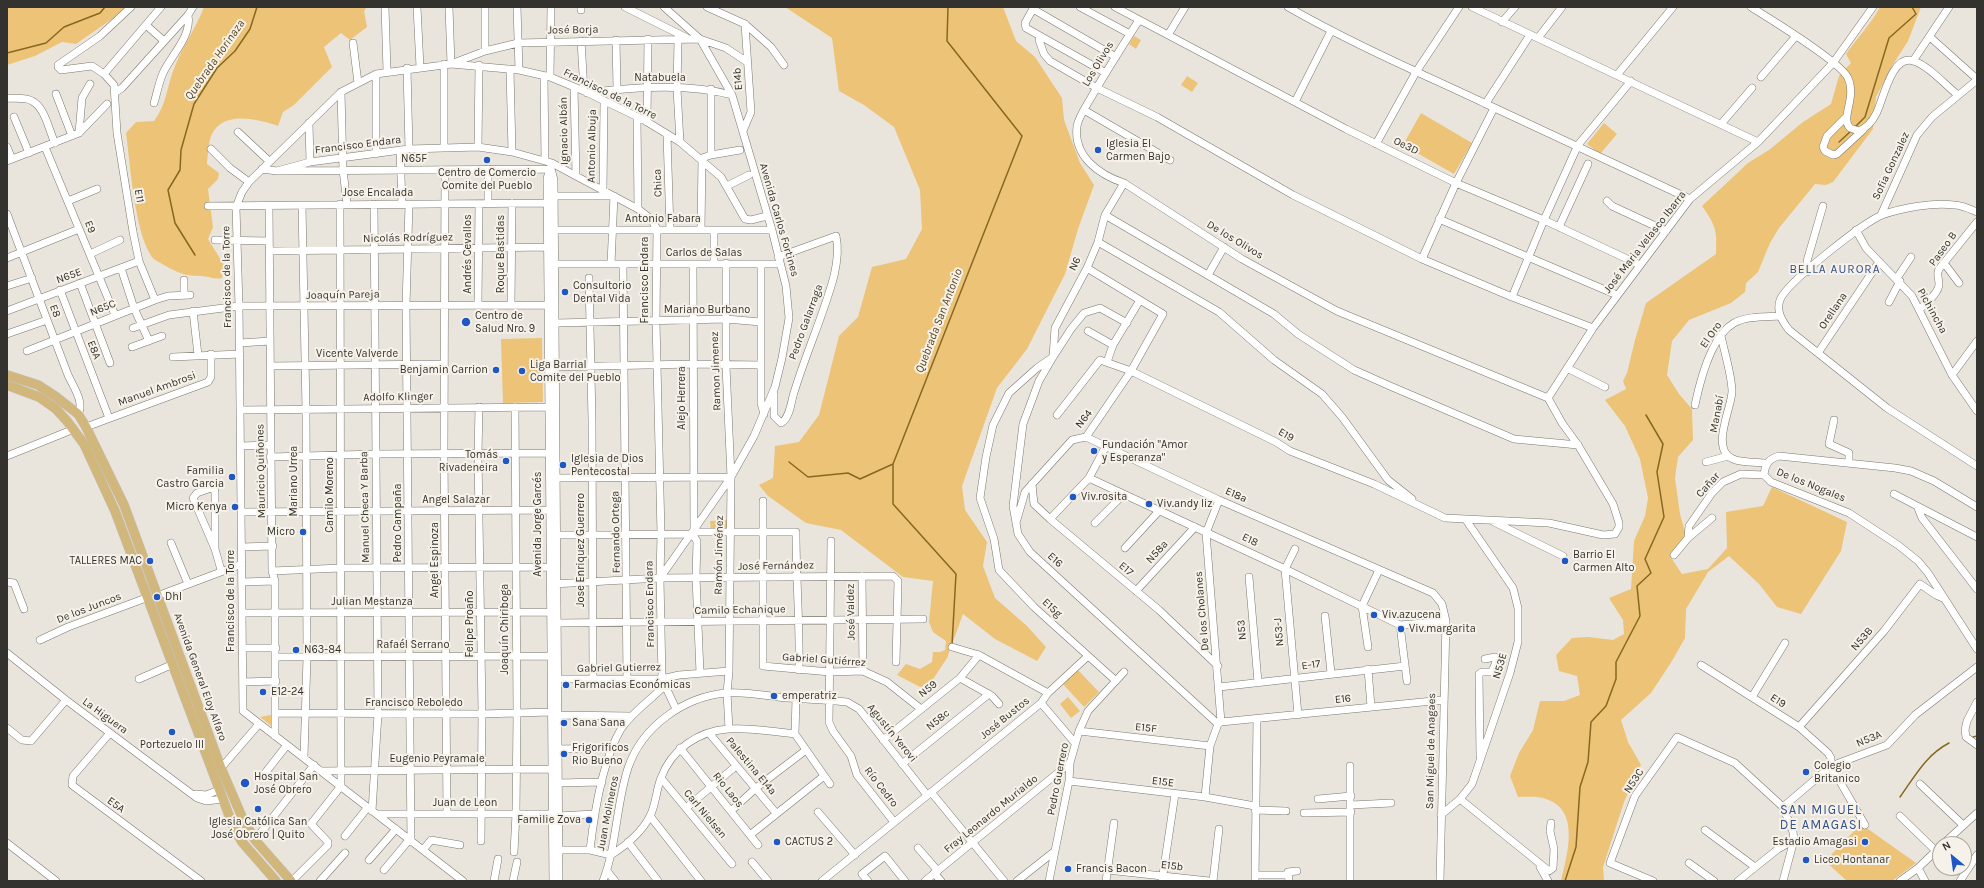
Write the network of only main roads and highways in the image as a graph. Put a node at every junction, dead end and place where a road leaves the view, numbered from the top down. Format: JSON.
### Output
{"nodes":[{"id":1,"x":7,"y":375,"type":"edge"},
{"id":2,"x":7,"y":385,"type":"edge"},
{"id":3,"x":276,"y":881,"type":"edge"},
{"id":4,"x":292,"y":881,"type":"edge"}],
"edges":[{"from":1,"to":4,"type":"main road","name":"Avenida General Eloy Alfaro"},
{"from":2,"to":3,"type":"main road","name":"Avenida General Eloy Alfaro"}]}
